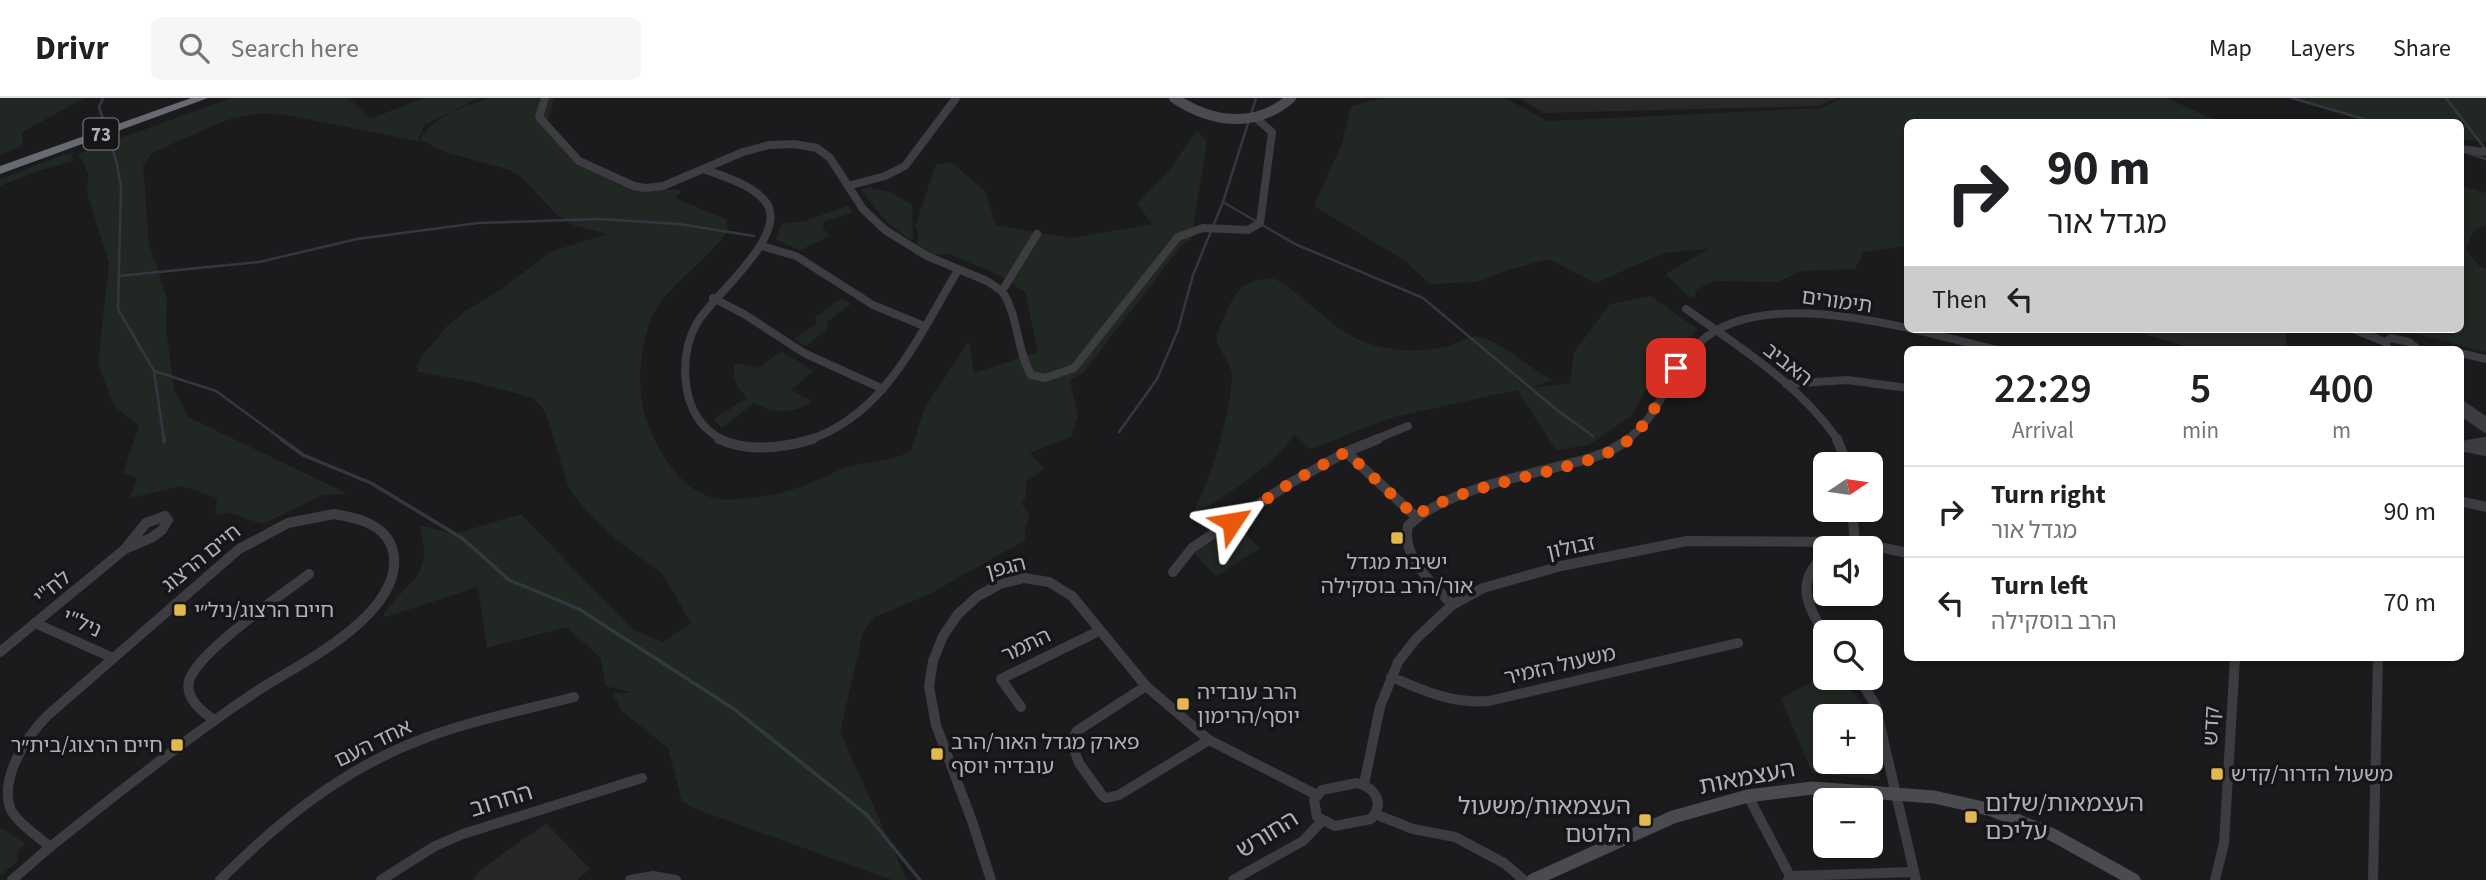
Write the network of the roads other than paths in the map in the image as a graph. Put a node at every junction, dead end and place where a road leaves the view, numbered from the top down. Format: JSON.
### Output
{"nodes":[{"id":1,"x":202,"y":98,"type":"edge"},
{"id":2,"x":545,"y":98,"type":"edge"},
{"id":3,"x":956,"y":98,"type":"edge"},
{"id":4,"x":1174,"y":98,"type":"edge"},
{"id":5,"x":1291,"y":98,"type":"edge"},
{"id":6,"x":1257,"y":119,"type":"junction"},
{"id":7,"x":2464,"y":149,"type":"edge"},
{"id":8,"x":2486,"y":152,"type":"edge"},
{"id":9,"x":704,"y":169,"type":"junction"},
{"id":10,"x":0,"y":170,"type":"edge"},
{"id":11,"x":848,"y":186,"type":"junction"},
{"id":12,"x":1037,"y":234,"type":"dead end"},
{"id":13,"x":762,"y":246,"type":"junction"},
{"id":14,"x":958,"y":270,"type":"junction"},
{"id":15,"x":1002,"y":291,"type":"junction"},
{"id":16,"x":713,"y":298,"type":"junction"},
{"id":17,"x":1686,"y":309,"type":"dead end"},
{"id":18,"x":924,"y":326,"type":"junction"},
{"id":19,"x":1714,"y":330,"type":"junction"},
{"id":20,"x":1904,"y":330,"type":"edge"},
{"id":21,"x":1918,"y":333,"type":"edge"},
{"id":22,"x":2361,"y":333,"type":"edge"},
{"id":23,"x":1978,"y":346,"type":"edge"},
{"id":24,"x":2386,"y":346,"type":"edge"},
{"id":25,"x":2414,"y":346,"type":"edge"},
{"id":26,"x":2464,"y":354,"type":"edge"},
{"id":27,"x":2486,"y":359,"type":"edge"},
{"id":28,"x":1786,"y":384,"type":"junction"},
{"id":29,"x":1904,"y":387,"type":"edge"},
{"id":30,"x":883,"y":390,"type":"junction"},
{"id":31,"x":2464,"y":406,"type":"edge"},
{"id":32,"x":2464,"y":414,"type":"edge"},
{"id":33,"x":2486,"y":421,"type":"edge"},
{"id":34,"x":1408,"y":426,"type":"dead end"},
{"id":35,"x":2486,"y":429,"type":"edge"},
{"id":36,"x":2486,"y":442,"type":"edge"},
{"id":37,"x":2464,"y":445,"type":"edge"},
{"id":38,"x":2464,"y":447,"type":"edge"},
{"id":39,"x":2486,"y":451,"type":"edge"},
{"id":40,"x":1346,"y":452,"type":"junction"},
{"id":41,"x":1843,"y":452,"type":"edge"},
{"id":42,"x":2464,"y":502,"type":"edge"},
{"id":43,"x":2486,"y":507,"type":"edge"},
{"id":44,"x":1415,"y":516,"type":"junction"},
{"id":45,"x":1813,"y":542,"type":"edge"},
{"id":46,"x":1883,"y":548,"type":"edge"},
{"id":47,"x":125,"y":549,"type":"dead end"},
{"id":48,"x":1904,"y":552,"type":"edge"},
{"id":49,"x":1813,"y":564,"type":"edge"},
{"id":50,"x":1173,"y":572,"type":"dead end"},
{"id":51,"x":309,"y":575,"type":"dead end"},
{"id":52,"x":1452,"y":605,"type":"junction"},
{"id":53,"x":1817,"y":620,"type":"edge"},
{"id":54,"x":35,"y":623,"type":"junction"},
{"id":55,"x":1099,"y":631,"type":"junction"},
{"id":56,"x":1738,"y":643,"type":"dead end"},
{"id":57,"x":0,"y":652,"type":"edge"},
{"id":58,"x":113,"y":658,"type":"junction"},
{"id":59,"x":2235,"y":661,"type":"edge"},
{"id":60,"x":2378,"y":661,"type":"edge"},
{"id":61,"x":1391,"y":677,"type":"junction"},
{"id":62,"x":1146,"y":686,"type":"junction"},
{"id":63,"x":1866,"y":690,"type":"edge"},
{"id":64,"x":574,"y":697,"type":"dead end"},
{"id":65,"x":1021,"y":707,"type":"dead end"},
{"id":66,"x":214,"y":720,"type":"junction"},
{"id":67,"x":1209,"y":740,"type":"junction"},
{"id":68,"x":642,"y":778,"type":"dead end"},
{"id":69,"x":1364,"y":784,"type":"junction"},
{"id":70,"x":1895,"y":792,"type":"junction"},
{"id":71,"x":1317,"y":795,"type":"junction"},
{"id":72,"x":1748,"y":796,"type":"junction"},
{"id":73,"x":1375,"y":814,"type":"junction"},
{"id":74,"x":1322,"y":821,"type":"junction"},
{"id":75,"x":50,"y":847,"type":"junction"},
{"id":76,"x":1915,"y":876,"type":"edge"},
{"id":77,"x":1789,"y":878,"type":"edge"},
{"id":78,"x":12,"y":880,"type":"edge"},
{"id":79,"x":219,"y":880,"type":"edge"},
{"id":80,"x":381,"y":880,"type":"edge"},
{"id":81,"x":630,"y":880,"type":"edge"},
{"id":82,"x":676,"y":880,"type":"edge"},
{"id":83,"x":991,"y":880,"type":"edge"},
{"id":84,"x":1233,"y":880,"type":"edge"},
{"id":85,"x":1524,"y":880,"type":"edge"},
{"id":86,"x":1533,"y":880,"type":"edge"},
{"id":87,"x":2134,"y":880,"type":"edge"},
{"id":88,"x":2215,"y":880,"type":"edge"},
{"id":89,"x":2372,"y":880,"type":"edge"}],
"edges":[{"from":1,"to":10,"type":"highway","number":"73"},
{"from":2,"to":9,"type":"street"},
{"from":3,"to":11,"type":"street"},
{"from":4,"to":6,"type":"street"},
{"from":5,"to":6,"type":"street"},
{"from":6,"to":15,"type":"street"},
{"from":7,"to":8,"type":"street"},
{"from":9,"to":11,"type":"street"},
{"from":9,"to":13,"type":"street"},
{"from":11,"to":14,"type":"street"},
{"from":12,"to":15,"type":"street"},
{"from":13,"to":16,"type":"street"},
{"from":13,"to":18,"type":"street"},
{"from":14,"to":15,"type":"street"},
{"from":14,"to":18,"type":"street"},
{"from":16,"to":30,"type":"street"},
{"from":16,"to":30,"type":"street"},
{"from":17,"to":19,"type":"street","name":"האביב"},
{"from":18,"to":30,"type":"street"},
{"from":19,"to":20,"type":"street","name":"תימורים"},
{"from":19,"to":28,"type":"street","name":"האביב"},
{"from":19,"to":44,"type":"street"},
{"from":21,"to":23,"type":"street","name":"תימורים"},
{"from":22,"to":24,"type":"street"},
{"from":24,"to":25,"type":"street"},
{"from":26,"to":27,"type":"street"},
{"from":28,"to":29,"type":"street"},
{"from":28,"to":41,"type":"street","name":"האביב"},
{"from":31,"to":33,"type":"street"},
{"from":32,"to":35,"type":"street"},
{"from":34,"to":40,"type":"street"},
{"from":36,"to":37,"type":"street"},
{"from":38,"to":39,"type":"street"},
{"from":40,"to":44,"type":"street"},
{"from":40,"to":50,"type":"street"},
{"from":42,"to":43,"type":"street"},
{"from":44,"to":52,"type":"street"},
{"from":45,"to":52,"type":"street","name":"זבולון"},
{"from":46,"to":48,"type":"street","name":"זבולון"},
{"from":47,"to":54,"type":"street","name":"לח\"י"},
{"from":49,"to":53,"type":"street"},
{"from":51,"to":66,"type":"street"},
{"from":52,"to":61,"type":"street","name":"זבולון"},
{"from":54,"to":57,"type":"street","name":"לח\"י"},
{"from":54,"to":58,"type":"street","name":"ניל\"י"},
{"from":55,"to":62,"type":"street","name":"הגפן"},
{"from":55,"to":65,"type":"street","name":"התמר"},
{"from":55,"to":83,"type":"street","name":"הגפן"},
{"from":56,"to":61,"type":"street","name":"משעול הזמיר"},
{"from":58,"to":66,"type":"street","name":"חיים הרצוג"},
{"from":58,"to":75,"type":"street","name":"חיים הרצוג"},
{"from":59,"to":88,"type":"street","name":"קדש"},
{"from":60,"to":89,"type":"street"},
{"from":61,"to":69,"type":"street","name":"זבולון"},
{"from":62,"to":67,"type":"street","name":"הגפן"},
{"from":62,"to":67,"type":"street"},
{"from":63,"to":70,"type":"street"},
{"from":64,"to":79,"type":"street","name":"אחד העם"},
{"from":66,"to":75,"type":"street","name":"חיים הרצוג"},
{"from":67,"to":71,"type":"street","name":"הגפן"},
{"from":68,"to":80,"type":"street","name":"החרוב"},
{"from":69,"to":71,"type":"street"},
{"from":69,"to":73,"type":"street"},
{"from":70,"to":72,"type":"street","name":"העצמאות"},
{"from":70,"to":76,"type":"street"},
{"from":70,"to":87,"type":"street","name":"העצמאות"},
{"from":71,"to":74,"type":"street"},
{"from":72,"to":77,"type":"street"},
{"from":72,"to":86,"type":"street","name":"העצמאות"},
{"from":73,"to":74,"type":"street"},
{"from":73,"to":85,"type":"street"},
{"from":74,"to":84,"type":"street","name":"החורש"},
{"from":75,"to":78,"type":"street","name":"חיים הרצוג"},
{"from":76,"to":77,"type":"street"},
{"from":81,"to":82,"type":"street"}]}
